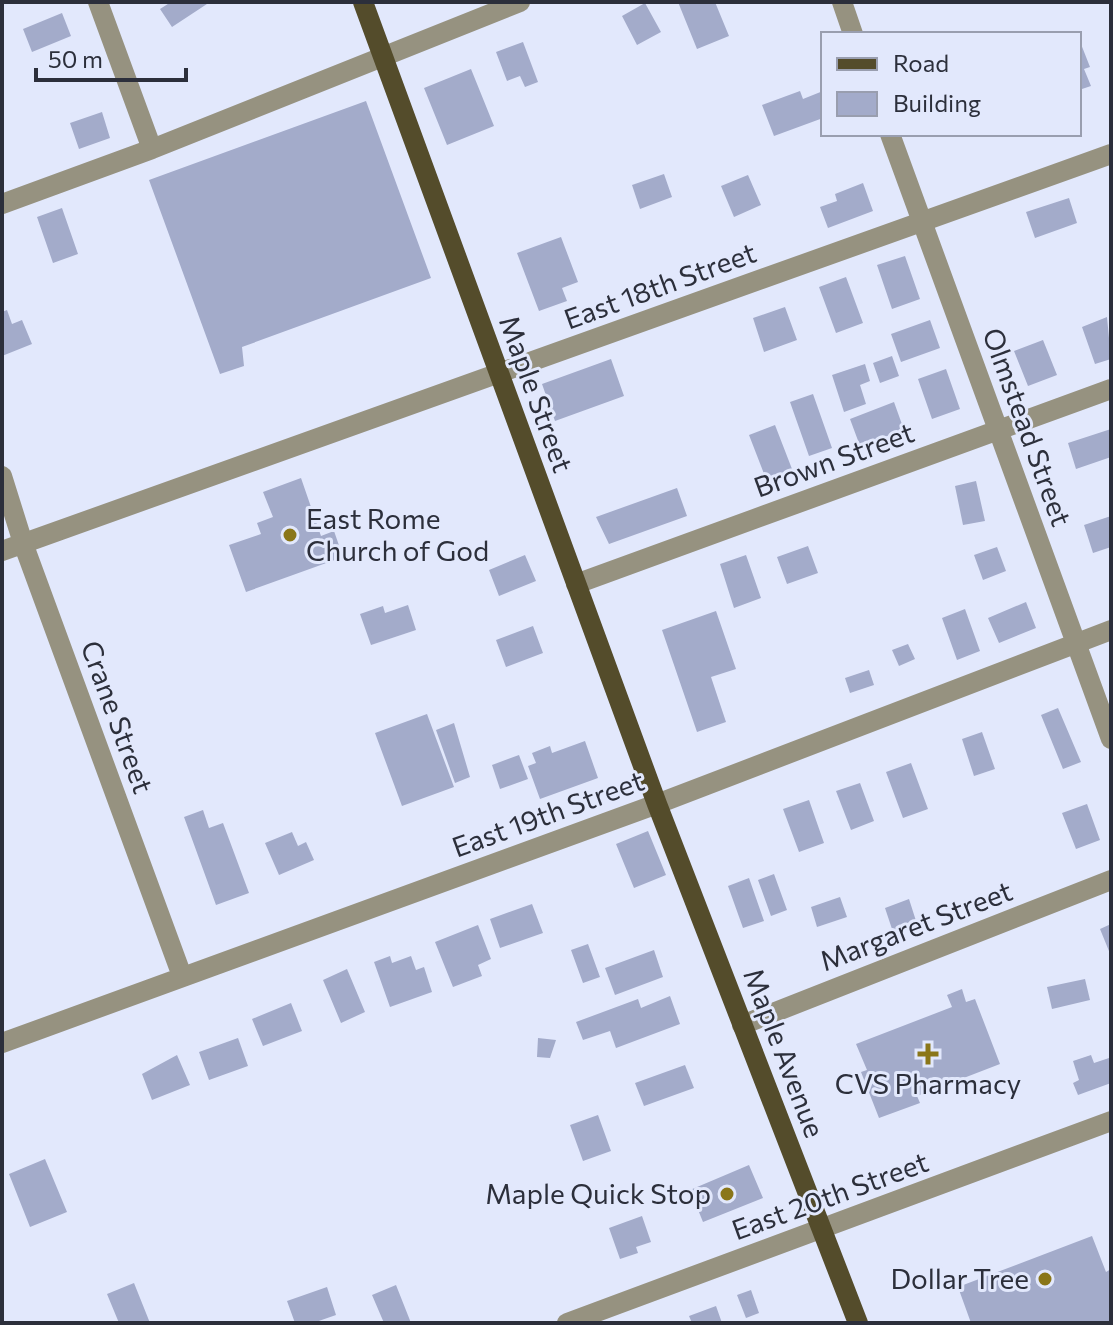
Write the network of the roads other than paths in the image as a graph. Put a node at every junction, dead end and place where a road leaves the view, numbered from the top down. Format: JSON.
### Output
{"nodes":[{"id":1,"x":98,"y":2,"type":"edge"},
{"id":2,"x":363,"y":2,"type":"edge"},
{"id":3,"x":520,"y":2,"type":"edge"},
{"id":4,"x":842,"y":2,"type":"edge"},
{"id":5,"x":852,"y":32,"type":"edge"},
{"id":6,"x":381,"y":56,"type":"junction"},
{"id":7,"x":891,"y":136,"type":"edge"},
{"id":8,"x":152,"y":149,"type":"junction"},
{"id":9,"x":1111,"y":154,"type":"edge"},
{"id":10,"x":2,"y":204,"type":"edge"},
{"id":11,"x":922,"y":222,"type":"junction"},
{"id":12,"x":498,"y":373,"type":"junction"},
{"id":13,"x":1111,"y":389,"type":"edge"},
{"id":14,"x":998,"y":431,"type":"junction"},
{"id":15,"x":2,"y":476,"type":"edge"},
{"id":16,"x":23,"y":543,"type":"junction"},
{"id":17,"x":2,"y":551,"type":"edge"},
{"id":18,"x":576,"y":584,"type":"junction"},
{"id":19,"x":1111,"y":630,"type":"edge"},
{"id":20,"x":1076,"y":642,"type":"junction"},
{"id":21,"x":1111,"y":739,"type":"edge"},
{"id":22,"x":657,"y":804,"type":"junction"},
{"id":23,"x":1111,"y":880,"type":"edge"},
{"id":24,"x":182,"y":976,"type":"junction"},
{"id":25,"x":742,"y":1025,"type":"junction"},
{"id":26,"x":2,"y":1043,"type":"edge"},
{"id":27,"x":1111,"y":1121,"type":"edge"},
{"id":28,"x":822,"y":1228,"type":"junction"},
{"id":29,"x":567,"y":1323,"type":"edge"},
{"id":30,"x":858,"y":1323,"type":"edge"}],
"edges":[{"from":1,"to":8,"type":"street"},
{"from":2,"to":6,"type":"main road","name":"Maple Street"},
{"from":3,"to":6,"type":"street"},
{"from":4,"to":5,"type":"street"},
{"from":6,"to":8,"type":"street"},
{"from":6,"to":12,"type":"main road","name":"Maple Street"},
{"from":7,"to":11,"type":"street","name":"Olmstead Street"},
{"from":8,"to":10,"type":"street"},
{"from":9,"to":11,"type":"street","name":"East 18th Street"},
{"from":11,"to":12,"type":"street","name":"East 18th Street"},
{"from":11,"to":14,"type":"street","name":"Olmstead Street"},
{"from":12,"to":16,"type":"street","name":"East 18th Street"},
{"from":12,"to":18,"type":"main road","name":"Maple Street"},
{"from":13,"to":14,"type":"street","name":"Brown Street"},
{"from":14,"to":18,"type":"street","name":"Brown Street"},
{"from":14,"to":20,"type":"street","name":"Olmstead Street"},
{"from":15,"to":16,"type":"street","name":"Crane Street"},
{"from":16,"to":17,"type":"street","name":"East 18th Street"},
{"from":16,"to":24,"type":"street","name":"Crane Street"},
{"from":18,"to":22,"type":"main road","name":"Maple Street"},
{"from":19,"to":20,"type":"street","name":"East 19th Street"},
{"from":20,"to":21,"type":"street","name":"Olmstead Street"},
{"from":20,"to":22,"type":"street","name":"East 19th Street"},
{"from":22,"to":24,"type":"street","name":"East 19th Street"},
{"from":22,"to":25,"type":"main road","name":"Maple Avenue"},
{"from":23,"to":25,"type":"street","name":"Margaret Street"},
{"from":24,"to":26,"type":"street","name":"East 19th Street"},
{"from":25,"to":28,"type":"main road","name":"Maple Avenue"},
{"from":27,"to":28,"type":"street","name":"East 20th Street"},
{"from":28,"to":29,"type":"street","name":"East 20th Street"},
{"from":28,"to":30,"type":"main road","name":"Maple Avenue"}]}
